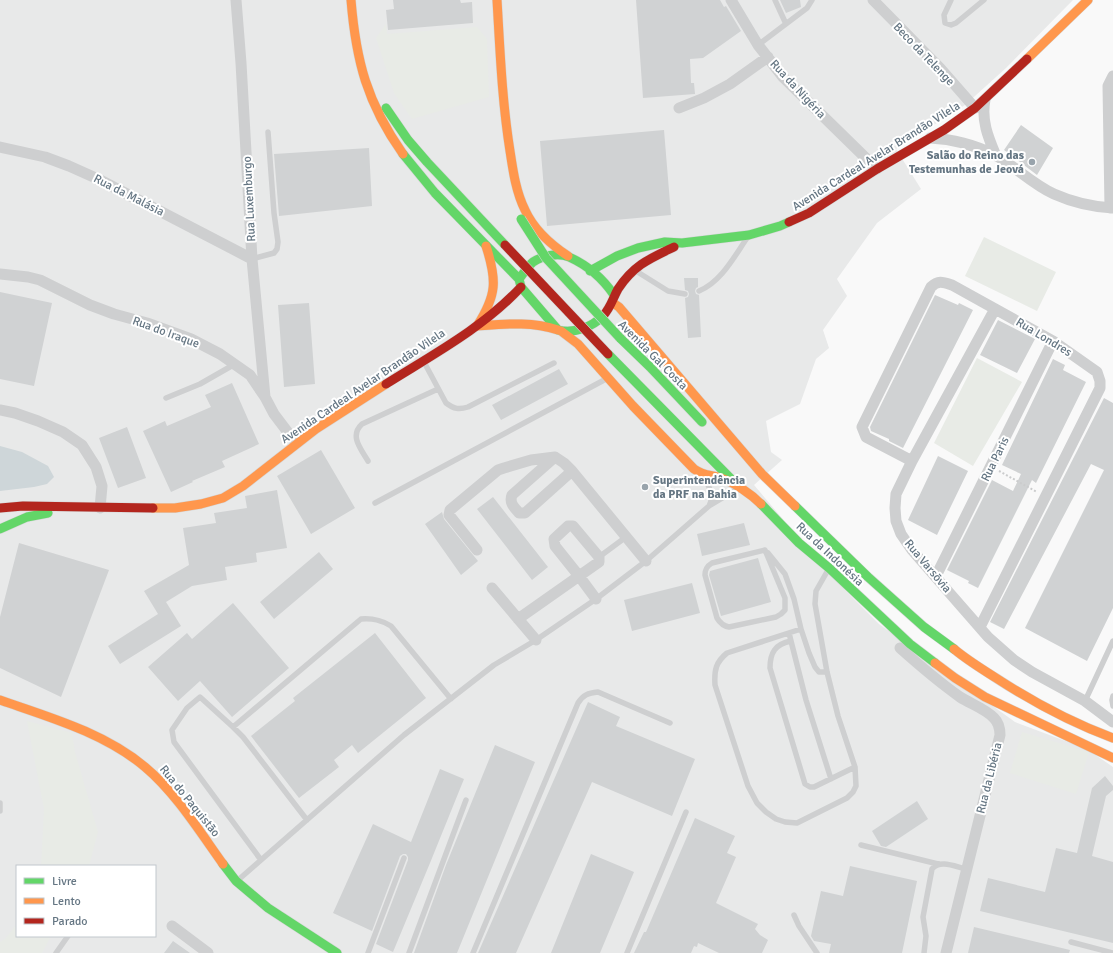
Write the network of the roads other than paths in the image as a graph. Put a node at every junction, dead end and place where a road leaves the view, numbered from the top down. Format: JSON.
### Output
{"nodes":[{"id":1,"x":236,"y":0,"type":"edge"},
{"id":2,"x":351,"y":0,"type":"edge"},
{"id":3,"x":497,"y":0,"type":"edge"},
{"id":4,"x":730,"y":0,"type":"edge"},
{"id":5,"x":775,"y":0,"type":"edge"},
{"id":6,"x":812,"y":0,"type":"edge"},
{"id":7,"x":873,"y":0,"type":"edge"},
{"id":8,"x":951,"y":0,"type":"edge"},
{"id":9,"x":984,"y":0,"type":"edge"},
{"id":10,"x":1088,"y":0,"type":"edge"},
{"id":11,"x":498,"y":24,"type":"junction"},
{"id":12,"x":786,"y":24,"type":"junction"},
{"id":13,"x":758,"y":45,"type":"junction"},
{"id":14,"x":768,"y":57,"type":"junction"},
{"id":15,"x":360,"y":64,"type":"junction"},
{"id":16,"x":1113,"y":76,"type":"edge"},
{"id":17,"x":985,"y":100,"type":"junction"},
{"id":18,"x":680,"y":108,"type":"dead end"},
{"id":19,"x":975,"y":108,"type":"junction"},
{"id":20,"x":268,"y":132,"type":"dead end"},
{"id":21,"x":930,"y":138,"type":"junction"},
{"id":22,"x":0,"y":147,"type":"edge"},
{"id":23,"x":996,"y":156,"type":"junction"},
{"id":24,"x":877,"y":169,"type":"junction"},
{"id":25,"x":1111,"y":208,"type":"edge"},
{"id":26,"x":750,"y":235,"type":"junction"},
{"id":27,"x":682,"y":243,"type":"junction"},
{"id":28,"x":485,"y":244,"type":"junction"},
{"id":29,"x":568,"y":256,"type":"junction"},
{"id":30,"x":252,"y":259,"type":"junction"},
{"id":31,"x":634,"y":270,"type":"junction"},
{"id":32,"x":590,"y":271,"type":"junction"},
{"id":33,"x":0,"y":274,"type":"edge"},
{"id":34,"x":520,"y":283,"type":"junction"},
{"id":35,"x":699,"y":291,"type":"dead end"},
{"id":36,"x":685,"y":294,"type":"dead end"},
{"id":37,"x":613,"y":299,"type":"junction"},
{"id":38,"x":995,"y":309,"type":"junction"},
{"id":39,"x":478,"y":326,"type":"junction"},
{"id":40,"x":559,"y":331,"type":"junction"},
{"id":41,"x":1053,"y":341,"type":"junction"},
{"id":42,"x":422,"y":360,"type":"junction"},
{"id":43,"x":554,"y":363,"type":"dead end"},
{"id":44,"x":235,"y":364,"type":"junction"},
{"id":45,"x":608,"y":378,"type":"junction"},
{"id":46,"x":438,"y":388,"type":"junction"},
{"id":47,"x":265,"y":397,"type":"junction"},
{"id":48,"x":166,"y":398,"type":"dead end"},
{"id":49,"x":0,"y":410,"type":"edge"},
{"id":50,"x":706,"y":426,"type":"dead end"},
{"id":51,"x":296,"y":443,"type":"junction"},
{"id":52,"x":723,"y":443,"type":"dead end"},
{"id":53,"x":555,"y":457,"type":"junction"},
{"id":54,"x":368,"y":461,"type":"dead end"},
{"id":55,"x":912,"y":461,"type":"junction"},
{"id":56,"x":572,"y":471,"type":"junction"},
{"id":57,"x":762,"y":474,"type":"junction"},
{"id":58,"x":703,"y":475,"type":"junction"},
{"id":59,"x":740,"y":487,"type":"junction"},
{"id":60,"x":375,"y":503,"type":"dead end"},
{"id":61,"x":709,"y":506,"type":"junction"},
{"id":62,"x":82,"y":507,"type":"junction"},
{"id":63,"x":0,"y":508,"type":"edge"},
{"id":64,"x":100,"y":508,"type":"junction"},
{"id":65,"x":0,"y":529,"type":"edge"},
{"id":66,"x":626,"y":537,"type":"junction"},
{"id":67,"x":477,"y":550,"type":"dead end"},
{"id":68,"x":765,"y":550,"type":"junction"},
{"id":69,"x":599,"y":557,"type":"junction"},
{"id":70,"x":646,"y":561,"type":"junction"},
{"id":71,"x":829,"y":568,"type":"junction"},
{"id":72,"x":579,"y":576,"type":"junction"},
{"id":73,"x":936,"y":576,"type":"junction"},
{"id":74,"x":492,"y":588,"type":"dead end"},
{"id":75,"x":596,"y":599,"type":"junction"},
{"id":76,"x":518,"y":619,"type":"junction"},
{"id":77,"x":980,"y":627,"type":"junction"},
{"id":78,"x":801,"y":629,"type":"junction"},
{"id":79,"x":789,"y":633,"type":"junction"},
{"id":80,"x":536,"y":640,"type":"junction"},
{"id":81,"x":791,"y":641,"type":"junction"},
{"id":82,"x":1113,"y":641,"type":"edge"},
{"id":83,"x":900,"y":648,"type":"dead end"},
{"id":84,"x":827,"y":672,"type":"junction"},
{"id":85,"x":1113,"y":696,"type":"edge"},
{"id":86,"x":451,"y":699,"type":"junction"},
{"id":87,"x":0,"y":700,"type":"edge"},
{"id":88,"x":1085,"y":701,"type":"junction"},
{"id":89,"x":1113,"y":706,"type":"edge"},
{"id":90,"x":1113,"y":722,"type":"edge"},
{"id":91,"x":670,"y":723,"type":"dead end"},
{"id":92,"x":233,"y":727,"type":"junction"},
{"id":93,"x":1113,"y":738,"type":"edge"},
{"id":94,"x":1113,"y":758,"type":"edge"},
{"id":95,"x":855,"y":767,"type":"junction"},
{"id":96,"x":831,"y":779,"type":"junction"},
{"id":97,"x":466,"y":800,"type":"dead end"},
{"id":98,"x":0,"y":803,"type":"edge"},
{"id":99,"x":0,"y":811,"type":"edge"},
{"id":100,"x":686,"y":812,"type":"dead end"},
{"id":101,"x":307,"y":820,"type":"junction"},
{"id":102,"x":862,"y":845,"type":"dead end"},
{"id":103,"x":404,"y":858,"type":"dead end"},
{"id":104,"x":261,"y":860,"type":"junction"},
{"id":105,"x":938,"y":864,"type":"junction"},
{"id":106,"x":966,"y":870,"type":"junction"},
{"id":107,"x":236,"y":881,"type":"junction"},
{"id":108,"x":794,"y":915,"type":"dead end"},
{"id":109,"x":172,"y":926,"type":"dead end"},
{"id":110,"x":67,"y":937,"type":"edge"},
{"id":111,"x":1071,"y":942,"type":"dead end"},
{"id":112,"x":56,"y":953,"type":"edge"},
{"id":113,"x":208,"y":953,"type":"edge"},
{"id":114,"x":337,"y":953,"type":"edge"},
{"id":115,"x":368,"y":953,"type":"edge"},
{"id":116,"x":409,"y":953,"type":"edge"},
{"id":117,"x":473,"y":953,"type":"edge"},
{"id":118,"x":627,"y":953,"type":"edge"},
{"id":119,"x":817,"y":953,"type":"edge"},
{"id":120,"x":924,"y":953,"type":"edge"},
{"id":121,"x":946,"y":953,"type":"edge"},
{"id":122,"x":1113,"y":953,"type":"edge"}],
"edges":[{"from":1,"to":30,"type":"street","name":"Rua Luxemburgo"},
{"from":2,"to":15,"type":"main road","name":"Rua da Indonésia"},
{"from":3,"to":11,"type":"main road","name":"Avenida Gal Costa"},
{"from":4,"to":13,"type":"street","name":"Rua da Nigéria"},
{"from":5,"to":12,"type":"lane"},
{"from":6,"to":12,"type":"lane"},
{"from":7,"to":19,"type":"street","name":"Beco da Telenge"},
{"from":8,"to":9,"type":"lane"},
{"from":10,"to":17,"type":"main road","name":"Avenida Cardeal Avelar Brandão Vilela"},
{"from":11,"to":29,"type":"main road","name":"Avenida Gal Costa"},
{"from":11,"to":50,"type":"main road","name":"Avenida Gal Costa","bridge":true},
{"from":12,"to":13,"type":"lane"},
{"from":13,"to":14,"type":"street","name":"Rua da Nigéria"},
{"from":14,"to":18,"type":"street"},
{"from":14,"to":24,"type":"street","name":"Rua da Nigéria"},
{"from":15,"to":28,"type":"main road","name":"Rua da Indonésia"},
{"from":15,"to":59,"type":"main road","bridge":true},
{"from":16,"to":25,"type":"street"},
{"from":17,"to":19,"type":"main road","name":"Avenida Cardeal Avelar Brandão Vilela"},
{"from":17,"to":23,"type":"street"},
{"from":19,"to":21,"type":"main road","name":"Avenida Cardeal Avelar Brandão Vilela"},
{"from":20,"to":30,"type":"lane"},
{"from":21,"to":23,"type":"street"},
{"from":21,"to":24,"type":"main road","name":"Avenida Cardeal Avelar Brandão Vilela"},
{"from":22,"to":30,"type":"street","name":"Rua da Malásia"},
{"from":23,"to":25,"type":"street"},
{"from":24,"to":26,"type":"main road","name":"Avenida Cardeal Avelar Brandão Vilela"},
{"from":26,"to":27,"type":"main road","name":"Avenida Cardeal Avelar Brandão Vilela"},
{"from":26,"to":35,"type":"lane"},
{"from":27,"to":31,"type":"main road","name":"Avenida Cardeal Avelar Brandão Vilela"},
{"from":27,"to":32,"type":"main road","name":"Avenida Cardeal Avelar Brandão Vilela"},
{"from":28,"to":34,"type":"main road","name":"Rua da Indonésia"},
{"from":28,"to":39,"type":"main road"},
{"from":29,"to":32,"type":"main road","name":"Avenida Gal Costa"},
{"from":29,"to":34,"type":"main road","name":"Avenida Cardeal Avelar Brandão Vilela"},
{"from":30,"to":47,"type":"street","name":"Rua Luxemburgo"},
{"from":31,"to":36,"type":"lane"},
{"from":31,"to":37,"type":"main road","name":"Avenida Cardeal Avelar Brandão Vilela"},
{"from":32,"to":37,"type":"main road","name":"Avenida Gal Costa"},
{"from":33,"to":44,"type":"street","name":"Rua do Iraque"},
{"from":34,"to":39,"type":"main road","name":"Avenida Cardeal Avelar Brandão Vilela"},
{"from":34,"to":40,"type":"main road","name":"Rua da Indonésia"},
{"from":37,"to":40,"type":"main road","name":"Rua da Indonésia"},
{"from":37,"to":57,"type":"main road","name":"Avenida Gal Costa"},
{"from":38,"to":41,"type":"street","name":"Rua Londres"},
{"from":38,"to":55,"type":"street","name":"Rua Varsōvia"},
{"from":38,"to":55,"type":"street","name":"Rua Londres"},
{"from":39,"to":40,"type":"main road","name":"Rua da Indonésia"},
{"from":39,"to":42,"type":"main road","name":"Avenida Cardeal Avelar Brandão Vilela"},
{"from":40,"to":45,"type":"main road","name":"Rua da Indonésia"},
{"from":41,"to":73,"type":"street","name":"Rua Paris"},
{"from":41,"to":77,"type":"street","name":"Rua Londres"},
{"from":42,"to":46,"type":"lane"},
{"from":42,"to":51,"type":"main road","name":"Avenida Cardeal Avelar Brandão Vilela"},
{"from":43,"to":46,"type":"lane"},
{"from":44,"to":47,"type":"street","name":"Rua do Iraque"},
{"from":44,"to":48,"type":"lane"},
{"from":45,"to":58,"type":"main road","name":"Rua da Indonésia"},
{"from":45,"to":60,"type":"lane"},
{"from":46,"to":54,"type":"lane"},
{"from":47,"to":51,"type":"street","name":"Rua do Iraque"},
{"from":49,"to":64,"type":"street"},
{"from":51,"to":64,"type":"main road","name":"Avenida Cardeal Avelar Brandão Vilela"},
{"from":52,"to":57,"type":"main road"},
{"from":53,"to":56,"type":"street"},
{"from":53,"to":56,"type":"street"},
{"from":53,"to":67,"type":"street"},
{"from":55,"to":73,"type":"street","name":"Rua Varsōvia"},
{"from":56,"to":66,"type":"street"},
{"from":57,"to":93,"type":"main road","name":"Rua da Indonésia"},
{"from":58,"to":59,"type":"main road","name":"Rua da Indonésia"},
{"from":58,"to":61,"type":"lane"},
{"from":59,"to":61,"type":"lane"},
{"from":59,"to":71,"type":"main road","name":"Rua da Indonésia"},
{"from":61,"to":70,"type":"lane"},
{"from":62,"to":63,"type":"main road","name":"Avenida Cardeal Avelar Brandão Vilela"},
{"from":62,"to":64,"type":"main road","name":"Avenida Cardeal Avelar Brandão Vilela"},
{"from":62,"to":65,"type":"main road"},
{"from":66,"to":69,"type":"lane"},
{"from":66,"to":70,"type":"street"},
{"from":68,"to":68,"type":"lane"},
{"from":68,"to":78,"type":"lane"},
{"from":69,"to":72,"type":"street"},
{"from":69,"to":72,"type":"street"},
{"from":70,"to":75,"type":"lane"},
{"from":71,"to":84,"type":"lane"},
{"from":71,"to":94,"type":"main road","name":"Rua da Indonésia"},
{"from":72,"to":75,"type":"street"},
{"from":72,"to":76,"type":"street"},
{"from":73,"to":77,"type":"street","name":"Rua Varsōvia"},
{"from":74,"to":76,"type":"street"},
{"from":75,"to":80,"type":"lane"},
{"from":76,"to":80,"type":"street"},
{"from":77,"to":88,"type":"street","name":"Rua Varsōvia"},
{"from":78,"to":79,"type":"lane"},
{"from":78,"to":84,"type":"lane"},
{"from":79,"to":81,"type":"lane"},
{"from":79,"to":95,"type":"lane"},
{"from":80,"to":86,"type":"lane"},
{"from":81,"to":96,"type":"lane"},
{"from":81,"to":96,"type":"lane"},
{"from":82,"to":88,"type":"lane"},
{"from":83,"to":106,"type":"street","name":"Rua da Libéria"},
{"from":84,"to":95,"type":"lane"},
{"from":85,"to":89,"type":"lane"},
{"from":86,"to":92,"type":"lane"},
{"from":86,"to":101,"type":"lane"},
{"from":87,"to":107,"type":"main road","name":"Rua do Paquistão"},
{"from":88,"to":90,"type":"street","name":"Rua Varsōvia"},
{"from":91,"to":117,"type":"lane"},
{"from":92,"to":101,"type":"lane"},
{"from":92,"to":104,"type":"lane"},
{"from":95,"to":96,"type":"lane"},
{"from":97,"to":116,"type":"lane"},
{"from":98,"to":99,"type":"lane"},
{"from":100,"to":118,"type":"lane"},
{"from":101,"to":104,"type":"lane"},
{"from":102,"to":105,"type":"lane"},
{"from":103,"to":115,"type":"lane"},
{"from":104,"to":107,"type":"lane"},
{"from":105,"to":106,"type":"lane"},
{"from":105,"to":120,"type":"lane"},
{"from":106,"to":121,"type":"street","name":"Rua da Libéria"},
{"from":107,"to":114,"type":"main road","name":"Rua do Paquistão"},
{"from":108,"to":119,"type":"lane"},
{"from":109,"to":113,"type":"street"},
{"from":110,"to":112,"type":"lane"},
{"from":111,"to":122,"type":"lane"}]}
